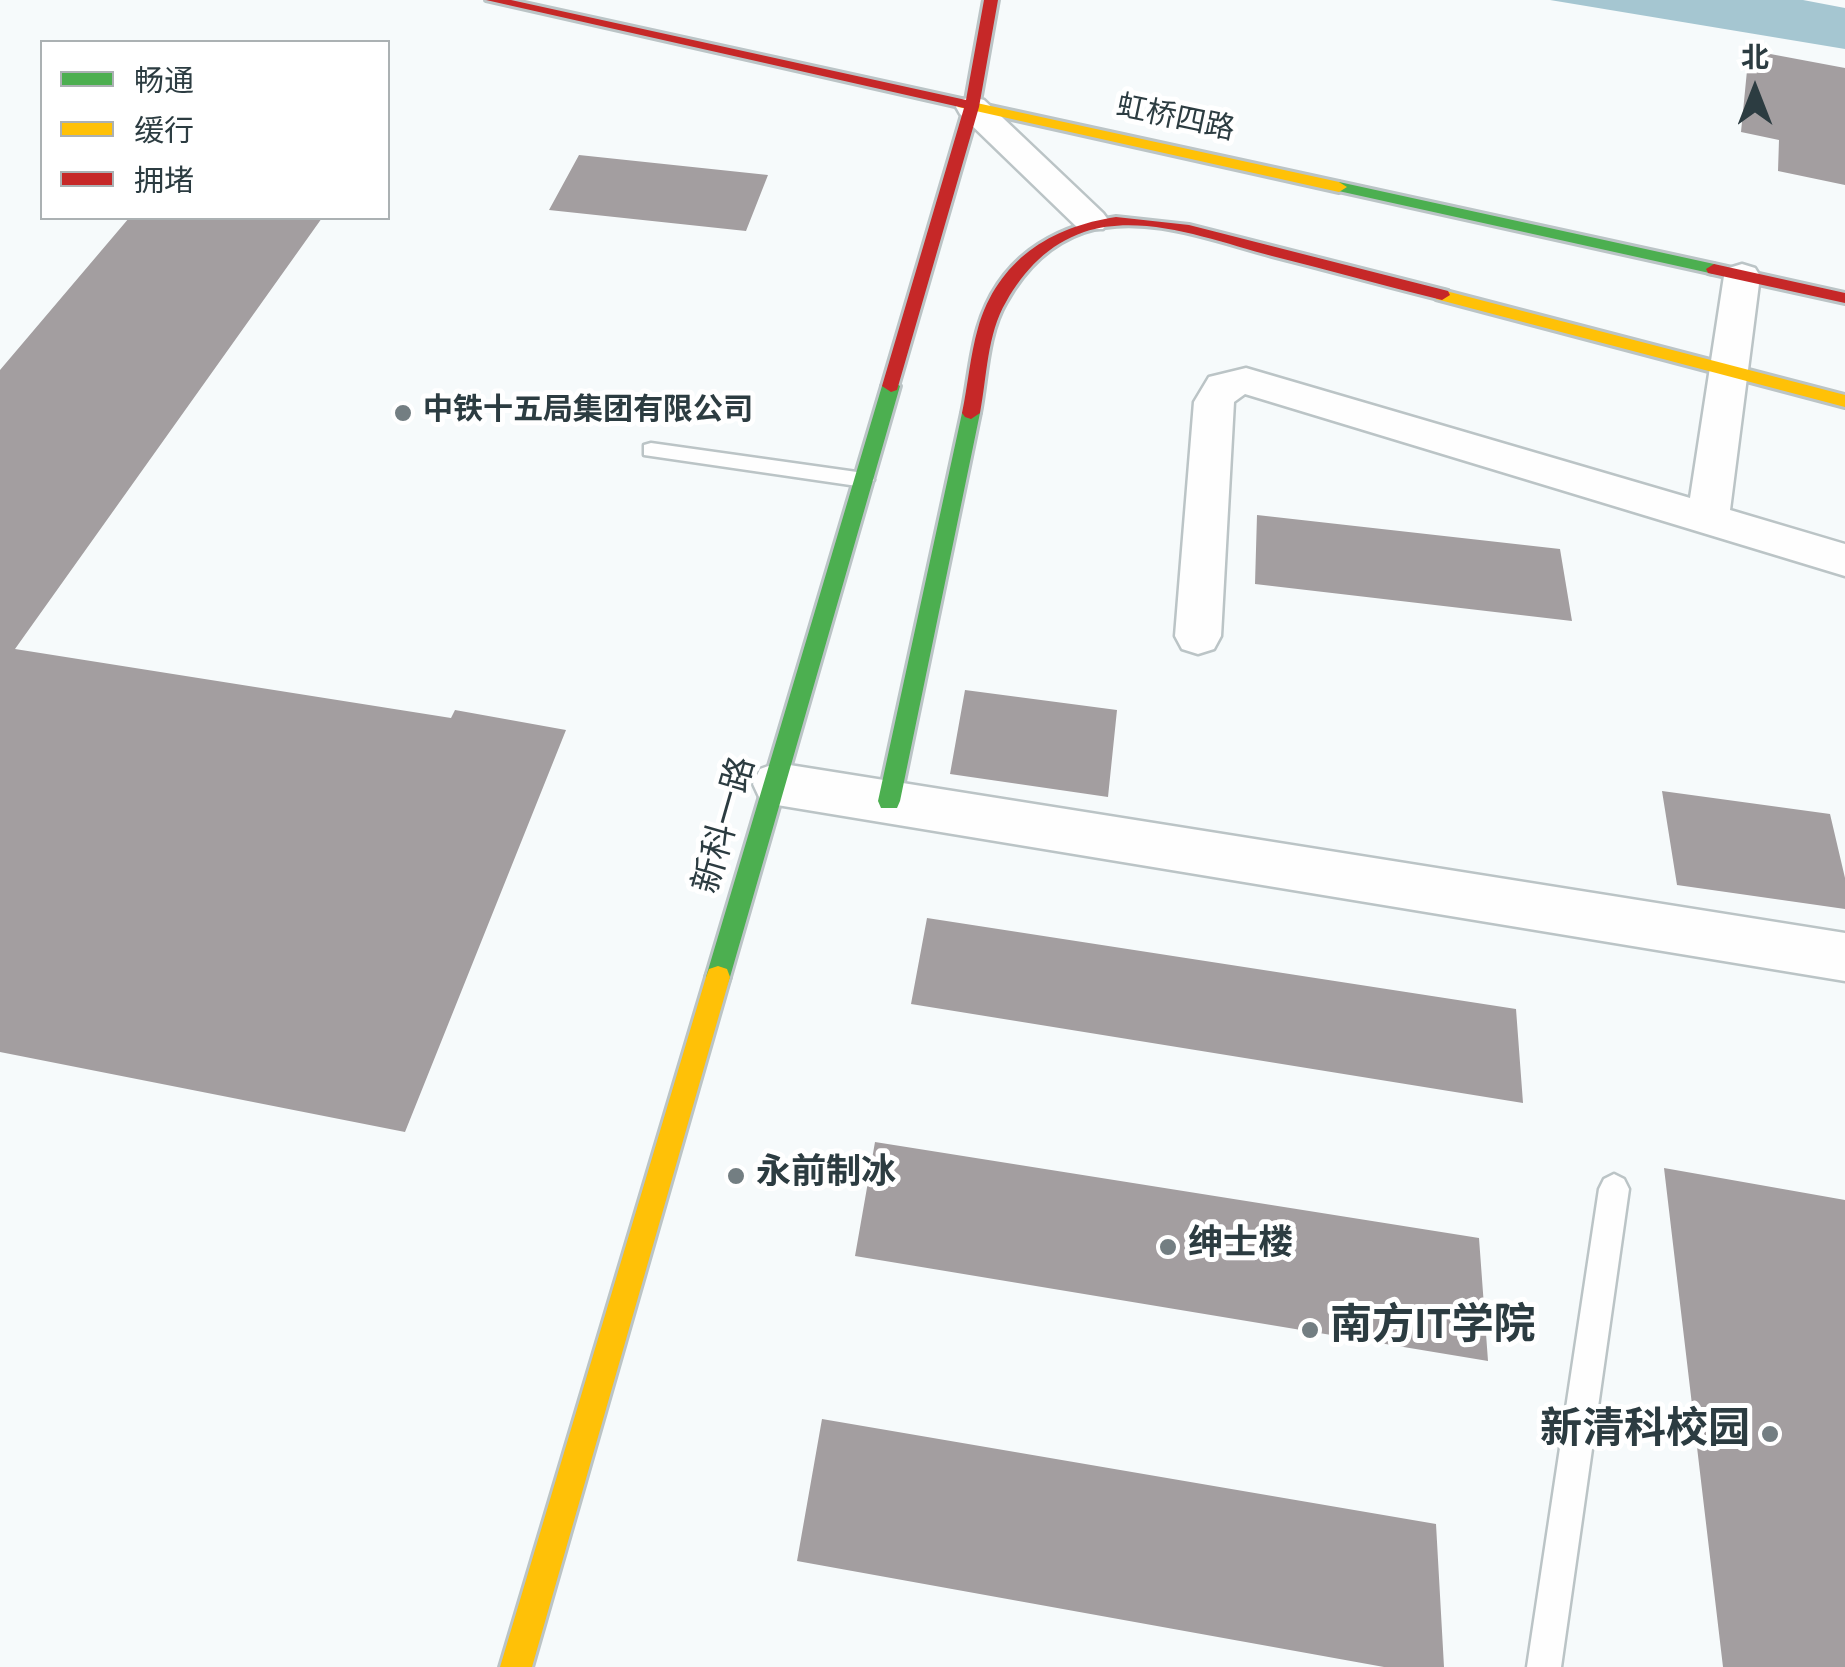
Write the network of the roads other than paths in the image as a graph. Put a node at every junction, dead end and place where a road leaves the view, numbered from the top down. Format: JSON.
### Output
{"nodes":[{"id":1,"x":493,"y":0,"type":"edge"},
{"id":2,"x":991,"y":0,"type":"edge"},
{"id":3,"x":972,"y":107,"type":"junction"},
{"id":4,"x":1091,"y":221,"type":"junction"},
{"id":5,"x":1742,"y":276,"type":"junction"},
{"id":6,"x":1845,"y":298,"type":"edge"},
{"id":7,"x":1729,"y":370,"type":"junction"},
{"id":8,"x":1845,"y":401,"type":"edge"},
{"id":9,"x":651,"y":450,"type":"dead end"},
{"id":10,"x":864,"y":480,"type":"junction"},
{"id":11,"x":1708,"y":518,"type":"junction"},
{"id":12,"x":1845,"y":560,"type":"edge"},
{"id":13,"x":1198,"y":636,"type":"dead end"},
{"id":14,"x":776,"y":784,"type":"junction"},
{"id":15,"x":889,"y":802,"type":"junction"},
{"id":16,"x":1845,"y":957,"type":"edge"},
{"id":17,"x":1614,"y":1189,"type":"dead end"},
{"id":18,"x":516,"y":1667,"type":"edge"},
{"id":19,"x":1544,"y":1667,"type":"edge"}],
"edges":[{"from":1,"to":3,"type":"street","name":"虹桥四路"},
{"from":2,"to":3,"type":"street","name":"新科一路"},
{"from":3,"to":4,"type":"street"},
{"from":3,"to":5,"type":"street","name":"虹桥四路"},
{"from":3,"to":10,"type":"street","name":"新科一路"},
{"from":4,"to":7,"type":"street"},
{"from":4,"to":15,"type":"street"},
{"from":5,"to":6,"type":"street","name":"虹桥四路"},
{"from":5,"to":7,"type":"street"},
{"from":7,"to":8,"type":"street"},
{"from":7,"to":11,"type":"street"},
{"from":9,"to":10,"type":"lane"},
{"from":10,"to":14,"type":"street","name":"新科一路"},
{"from":11,"to":12,"type":"street"},
{"from":11,"to":13,"type":"street"},
{"from":14,"to":15,"type":"street"},
{"from":14,"to":18,"type":"street","name":"新科一路"},
{"from":15,"to":16,"type":"street"},
{"from":17,"to":19,"type":"lane"}]}
